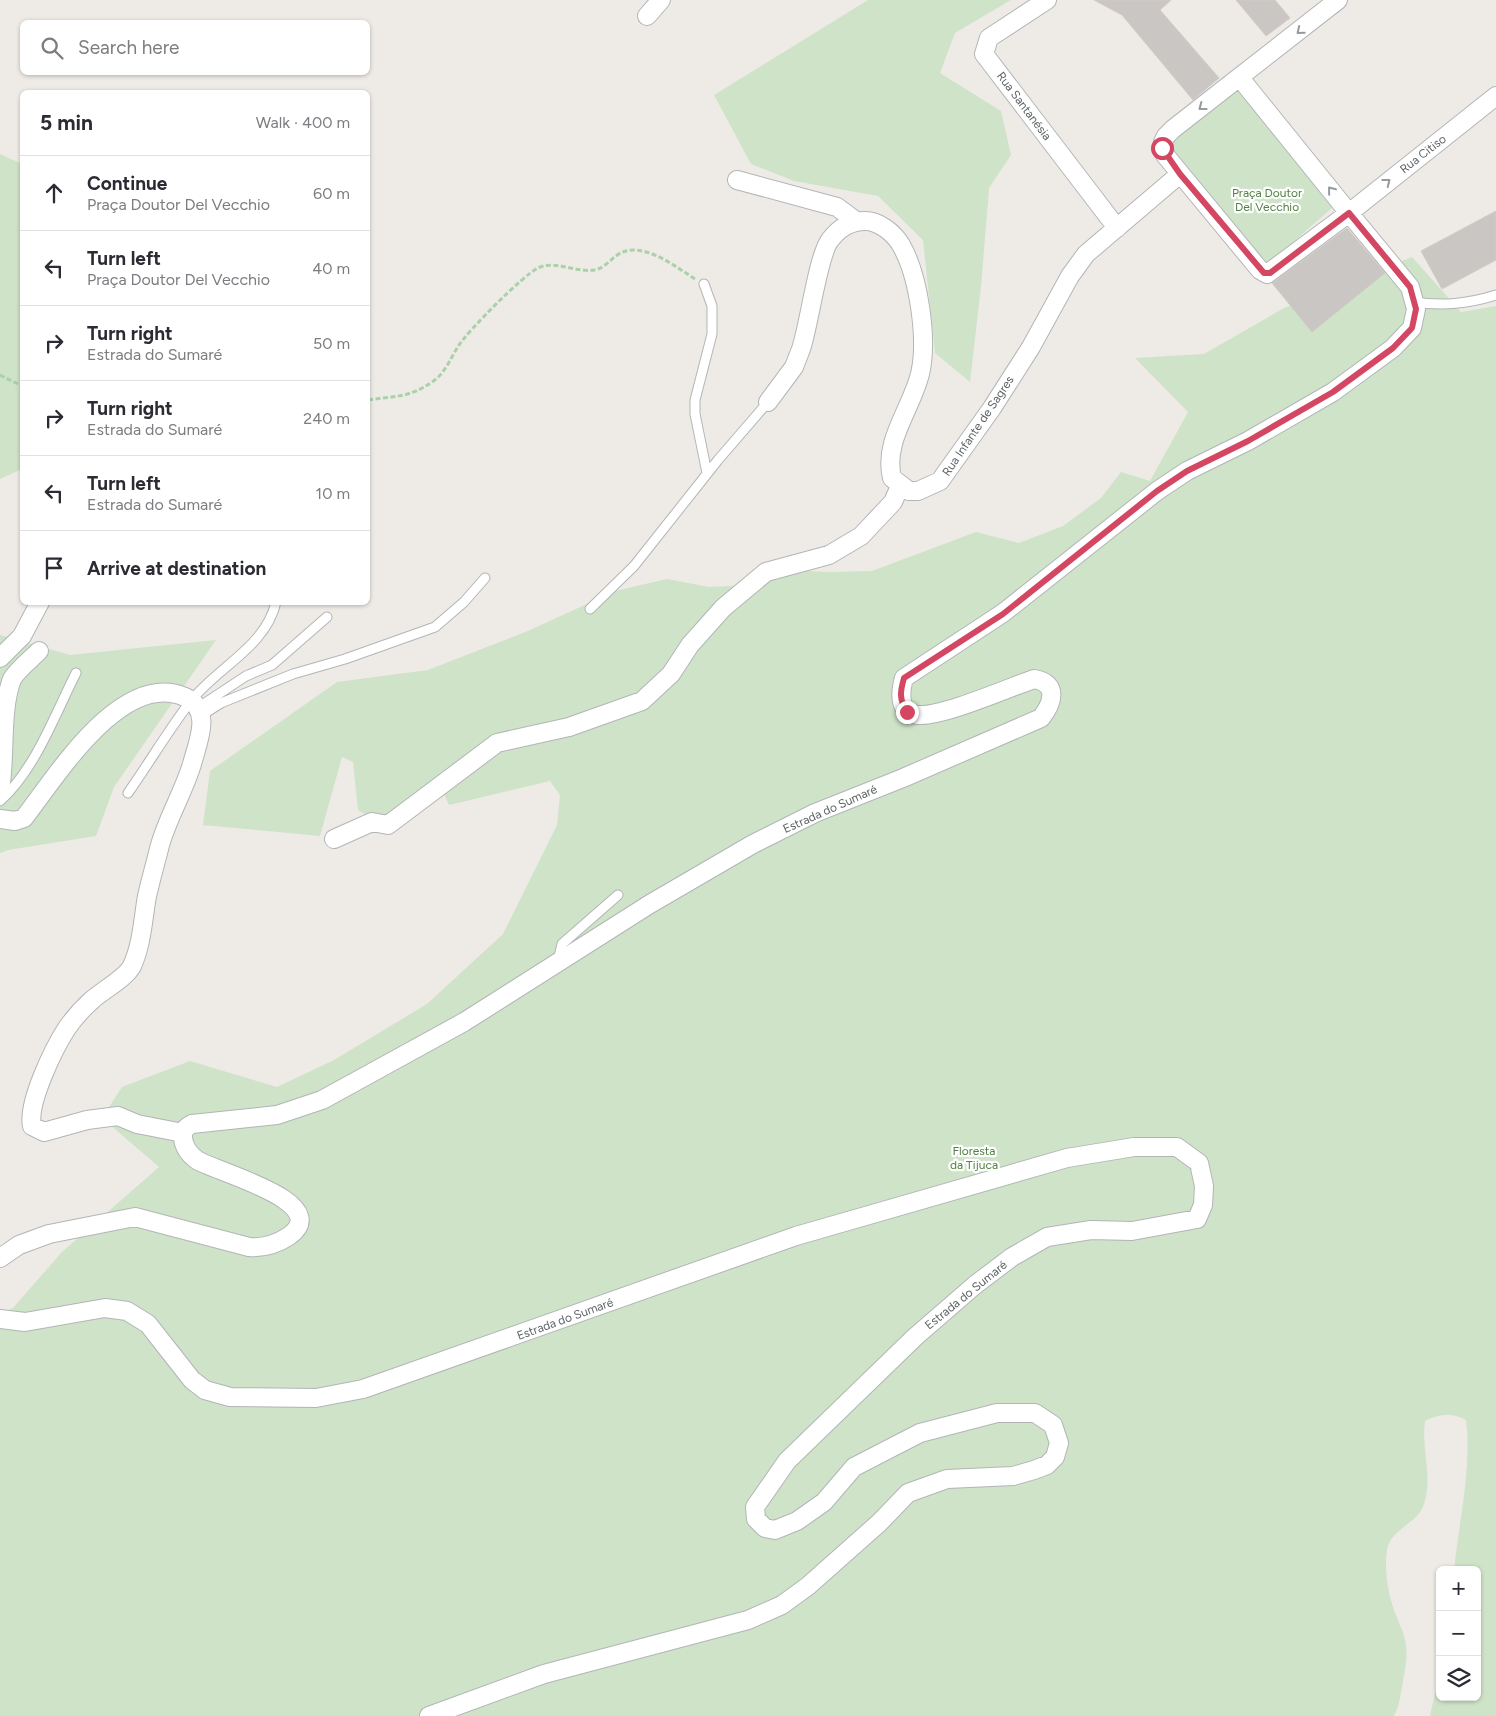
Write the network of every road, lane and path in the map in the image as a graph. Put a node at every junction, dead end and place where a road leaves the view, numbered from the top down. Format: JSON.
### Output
{"nodes":[{"id":1,"x":661,"y":0,"type":"edge"},
{"id":2,"x":1048,"y":0,"type":"edge"},
{"id":3,"x":1338,"y":0,"type":"edge"},
{"id":4,"x":647,"y":16,"type":"dead end"},
{"id":5,"x":1240,"y":78,"type":"junction"},
{"id":6,"x":1496,"y":96,"type":"edge"},
{"id":7,"x":1180,"y":174,"type":"junction"},
{"id":8,"x":737,"y":180,"type":"dead end"},
{"id":9,"x":1349,"y":213,"type":"junction"},
{"id":10,"x":856,"y":221,"type":"junction"},
{"id":11,"x":1117,"y":228,"type":"junction"},
{"id":12,"x":704,"y":284,"type":"joint"},
{"id":13,"x":1496,"y":295,"type":"edge"},
{"id":14,"x":1413,"y":302,"type":"junction"},
{"id":15,"x":0,"y":374,"type":"edge"},
{"id":16,"x":20,"y":385,"type":"edge"},
{"id":17,"x":370,"y":400,"type":"edge"},
{"id":18,"x":768,"y":402,"type":"joint"},
{"id":19,"x":707,"y":473,"type":"junction"},
{"id":20,"x":900,"y":486,"type":"junction"},
{"id":21,"x":485,"y":578,"type":"dead end"},
{"id":22,"x":38,"y":605,"type":"edge"},
{"id":23,"x":275,"y":605,"type":"edge"},
{"id":24,"x":590,"y":610,"type":"dead end"},
{"id":25,"x":327,"y":617,"type":"dead end"},
{"id":26,"x":39,"y":651,"type":"dead end"},
{"id":27,"x":0,"y":658,"type":"edge"},
{"id":28,"x":76,"y":673,"type":"dead end"},
{"id":29,"x":6,"y":675,"type":"edge"},
{"id":30,"x":197,"y":708,"type":"junction"},
{"id":31,"x":0,"y":790,"type":"edge"},
{"id":32,"x":128,"y":793,"type":"dead end"},
{"id":33,"x":0,"y":801,"type":"edge"},
{"id":34,"x":0,"y":819,"type":"edge"},
{"id":35,"x":334,"y":839,"type":"dead end"},
{"id":36,"x":618,"y":895,"type":"dead end"},
{"id":37,"x":558,"y":961,"type":"junction"},
{"id":38,"x":183,"y":1133,"type":"junction"},
{"id":39,"x":0,"y":1258,"type":"edge"},
{"id":40,"x":0,"y":1319,"type":"edge"},
{"id":41,"x":429,"y":1716,"type":"edge"}],
"edges":[{"from":1,"to":4,"type":"street"},
{"from":2,"to":11,"type":"street","name":"Rua Santanésia"},
{"from":3,"to":5,"type":"street","one_way":true},
{"from":5,"to":7,"type":"street","one_way":true},
{"from":9,"to":5,"type":"street","one_way":true},
{"from":9,"to":6,"type":"street","name":"Rua Citiso","one_way":true},
{"from":7,"to":9,"type":"street"},
{"from":7,"to":11,"type":"street","name":"Rua Infante de Sagres"},
{"from":8,"to":10,"type":"street"},
{"from":9,"to":14,"type":"street","name":"Estrada do Sumaré"},
{"from":10,"to":18,"type":"street"},
{"from":10,"to":20,"type":"street"},
{"from":11,"to":20,"type":"street","name":"Rua Infante de Sagres"},
{"from":12,"to":17,"type":"path"},
{"from":12,"to":19,"type":"lane"},
{"from":13,"to":14,"type":"lane"},
{"from":14,"to":37,"type":"street","name":"Estrada do Sumaré"},
{"from":15,"to":16,"type":"path"},
{"from":18,"to":19,"type":"lane"},
{"from":19,"to":24,"type":"lane"},
{"from":20,"to":35,"type":"street"},
{"from":21,"to":30,"type":"lane"},
{"from":22,"to":27,"type":"street"},
{"from":23,"to":30,"type":"lane"},
{"from":25,"to":30,"type":"lane"},
{"from":26,"to":29,"type":"street"},
{"from":28,"to":33,"type":"lane"},
{"from":29,"to":31,"type":"street"},
{"from":30,"to":32,"type":"lane"},
{"from":30,"to":34,"type":"street"},
{"from":30,"to":38,"type":"street"},
{"from":36,"to":37,"type":"lane"},
{"from":37,"to":38,"type":"street","name":"Estrada do Sumaré"},
{"from":38,"to":39,"type":"street"},
{"from":40,"to":41,"type":"street","name":"Estrada do Sumaré"}]}
